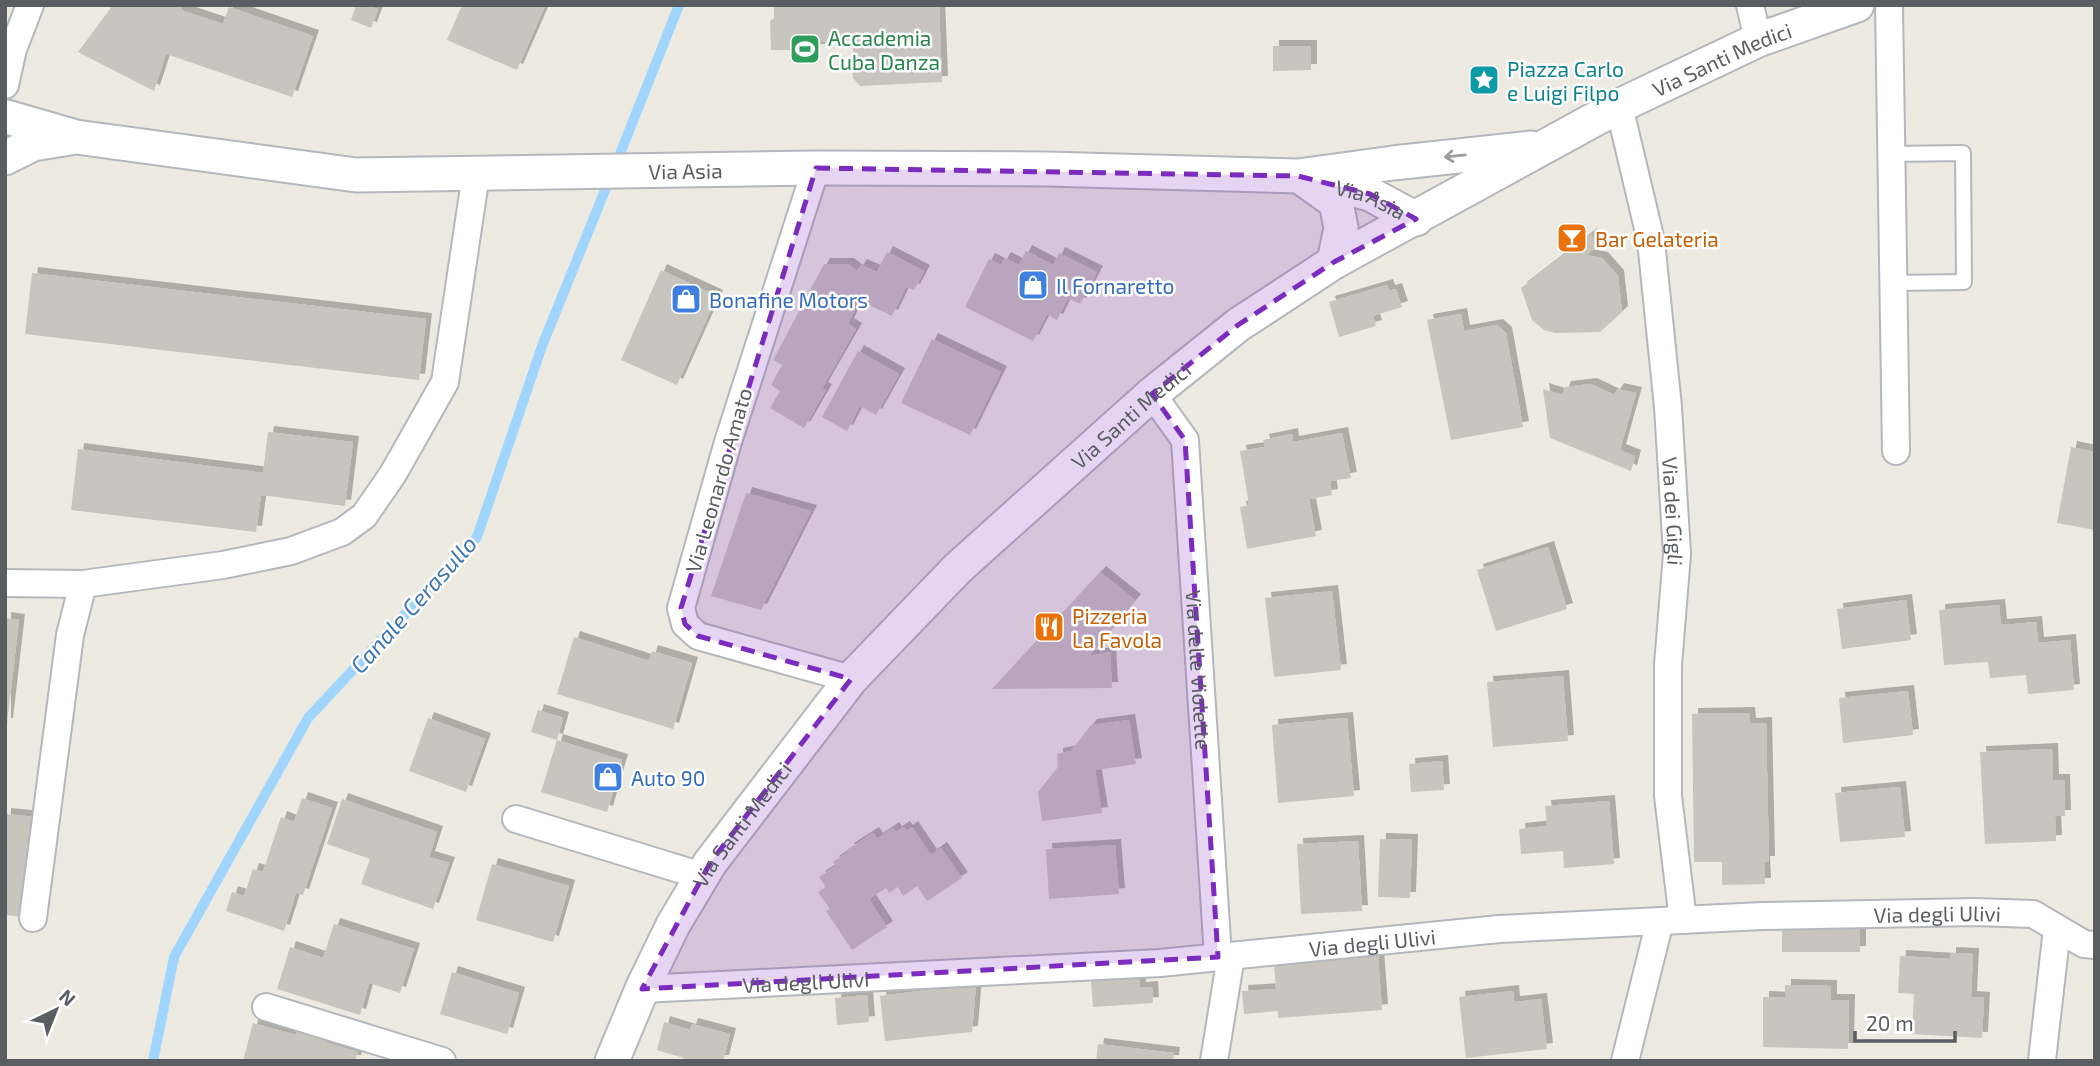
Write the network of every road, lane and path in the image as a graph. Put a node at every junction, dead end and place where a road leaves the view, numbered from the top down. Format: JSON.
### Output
{"nodes":[{"id":1,"x":24,"y":5,"type":"edge"},
{"id":2,"x":30,"y":5,"type":"edge"},
{"id":3,"x":1750,"y":5,"type":"edge"},
{"id":4,"x":1857,"y":5,"type":"edge"},
{"id":5,"x":1889,"y":5,"type":"edge"},
{"id":6,"x":5,"y":30,"type":"edge"},
{"id":7,"x":1758,"y":40,"type":"junction"},
{"id":8,"x":6,"y":105,"type":"edge"},
{"id":9,"x":1619,"y":106,"type":"junction"},
{"id":10,"x":76,"y":137,"type":"junction"},
{"id":11,"x":1547,"y":146,"type":"junction"},
{"id":12,"x":5,"y":150,"type":"edge"},
{"id":13,"x":1891,"y":154,"type":"junction"},
{"id":14,"x":5,"y":158,"type":"edge"},
{"id":15,"x":1393,"y":163,"type":"junction"},
{"id":16,"x":816,"y":168,"type":"junction"},
{"id":17,"x":476,"y":174,"type":"junction"},
{"id":18,"x":1298,"y":176,"type":"junction"},
{"id":19,"x":1416,"y":219,"type":"junction"},
{"id":20,"x":1334,"y":262,"type":"junction"},
{"id":21,"x":1893,"y":283,"type":"junction"},
{"id":22,"x":1152,"y":394,"type":"junction"},
{"id":23,"x":1896,"y":451,"type":"dead end"},
{"id":24,"x":5,"y":583,"type":"edge"},
{"id":25,"x":83,"y":584,"type":"junction"},
{"id":26,"x":850,"y":679,"type":"junction"},
{"id":27,"x":516,"y":819,"type":"dead end"},
{"id":28,"x":702,"y":876,"type":"junction"},
{"id":29,"x":33,"y":918,"type":"dead end"},
{"id":30,"x":1672,"y":920,"type":"junction"},
{"id":31,"x":2057,"y":929,"type":"junction"},
{"id":32,"x":2095,"y":945,"type":"edge"},
{"id":33,"x":1224,"y":957,"type":"junction"},
{"id":34,"x":642,"y":989,"type":"junction"},
{"id":35,"x":266,"y":1007,"type":"dead end"},
{"id":36,"x":2042,"y":1060,"type":"edge"},
{"id":37,"x":442,"y":1061,"type":"edge"},
{"id":38,"x":612,"y":1061,"type":"edge"},
{"id":39,"x":1214,"y":1061,"type":"edge"},
{"id":40,"x":1625,"y":1061,"type":"edge"}],
"edges":[{"from":1,"to":6,"type":"street"},
{"from":2,"to":8,"type":"street"},
{"from":3,"to":7,"type":"street"},
{"from":4,"to":7,"type":"street","name":"Via Santi Medici"},
{"from":5,"to":13,"type":"street"},
{"from":7,"to":9,"type":"street","name":"Via Santi Medici"},
{"from":8,"to":10,"type":"street","name":"Via Asia"},
{"from":8,"to":12,"type":"street"},
{"from":9,"to":11,"type":"street","name":"Via Santi Medici"},
{"from":9,"to":30,"type":"street","name":"Via dei Gigli"},
{"from":10,"to":14,"type":"street","name":"Via Asia"},
{"from":10,"to":17,"type":"street","name":"Via Asia"},
{"from":11,"to":15,"type":"street","name":"Via Asia","one_way":true},
{"from":11,"to":19,"type":"street","name":"Via Santi Medici"},
{"from":13,"to":21,"type":"street"},
{"from":13,"to":21,"type":"lane"},
{"from":15,"to":18,"type":"street","name":"Via Asia"},
{"from":15,"to":19,"type":"street","name":"Via Asia"},
{"from":16,"to":17,"type":"street","name":"Via Asia"},
{"from":16,"to":18,"type":"street","name":"Via Asia"},
{"from":16,"to":26,"type":"street","name":"Via Leonardo Amato"},
{"from":17,"to":25,"type":"street"},
{"from":18,"to":19,"type":"street","name":"Via Asia"},
{"from":18,"to":20,"type":"street","name":"Via Asia"},
{"from":19,"to":20,"type":"street","name":"Via Santi Medici"},
{"from":20,"to":22,"type":"street","name":"Via Santi Medici"},
{"from":21,"to":23,"type":"street"},
{"from":22,"to":26,"type":"street","name":"Via Santi Medici"},
{"from":22,"to":33,"type":"street","name":"Via delle Violette"},
{"from":24,"to":25,"type":"street"},
{"from":25,"to":29,"type":"street"},
{"from":26,"to":28,"type":"street","name":"Via Santi Medici"},
{"from":27,"to":28,"type":"street"},
{"from":28,"to":34,"type":"street","name":"Via Santi Medici"},
{"from":30,"to":31,"type":"street","name":"Via degli Ulivi"},
{"from":30,"to":33,"type":"street","name":"Via degli Ulivi"},
{"from":30,"to":40,"type":"street"},
{"from":31,"to":32,"type":"street","name":"Via degli Ulivi"},
{"from":31,"to":36,"type":"street"},
{"from":33,"to":34,"type":"street","name":"Via degli Ulivi"},
{"from":33,"to":39,"type":"street","name":"Via delle Violette"},
{"from":34,"to":38,"type":"street","name":"Via Santi Medici"},
{"from":35,"to":37,"type":"street"}]}
